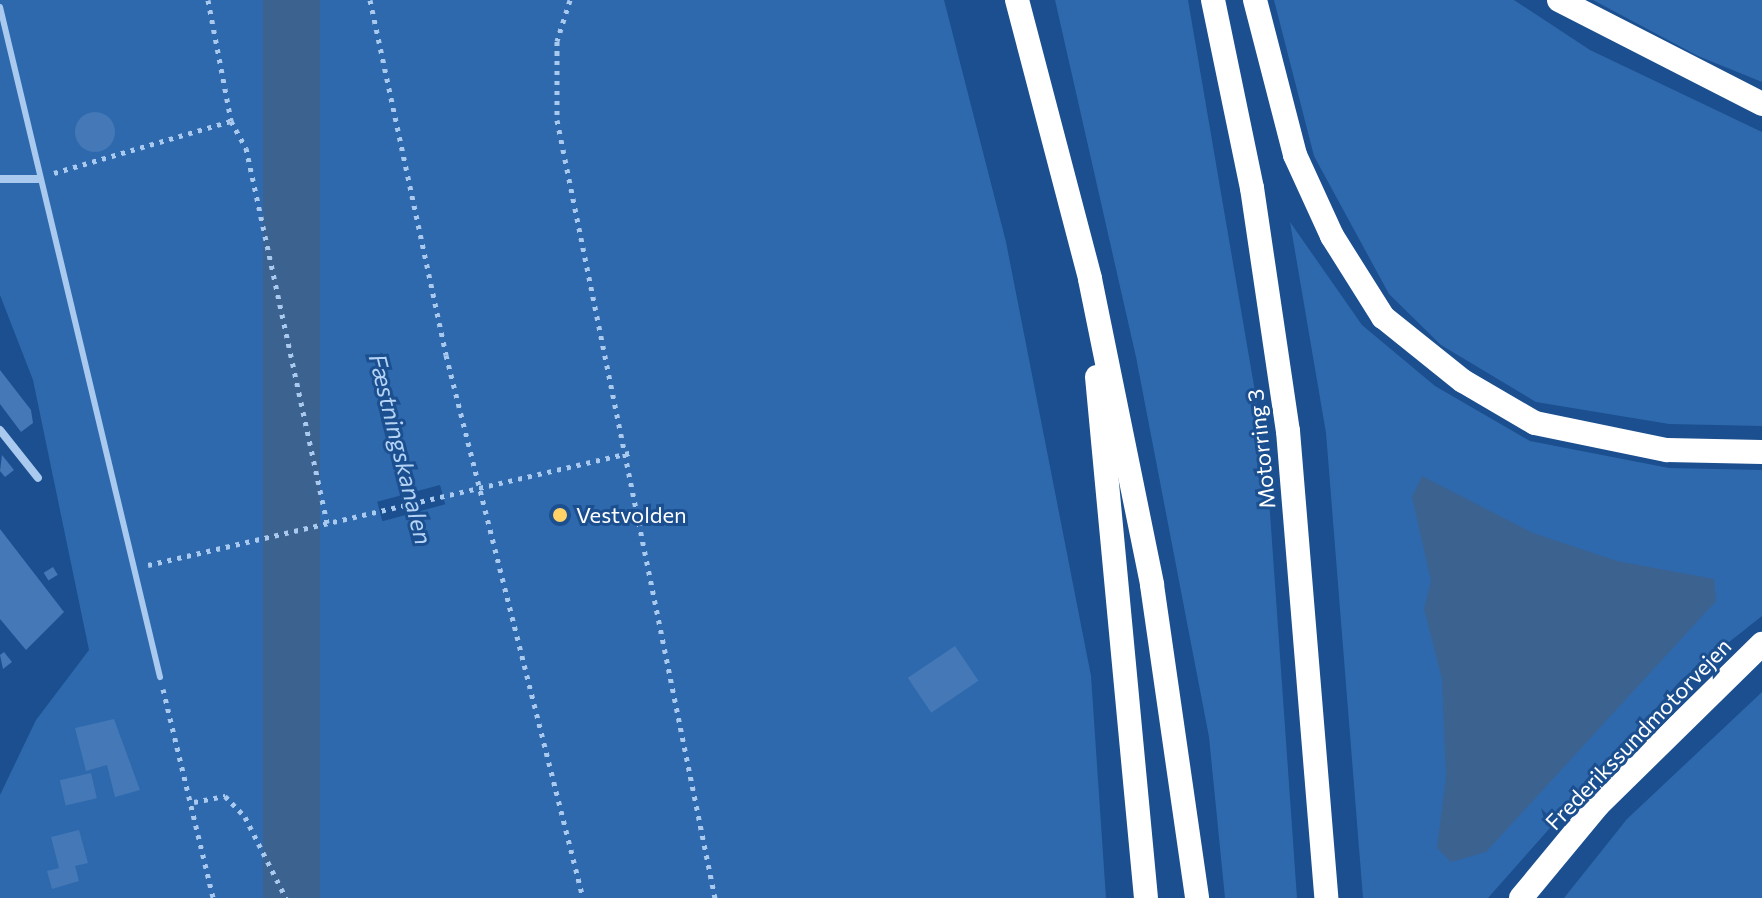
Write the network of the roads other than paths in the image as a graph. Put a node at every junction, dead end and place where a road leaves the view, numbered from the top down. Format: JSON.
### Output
{"nodes":[{"id":1,"x":1017,"y":0,"type":"edge"},
{"id":2,"x":1213,"y":0,"type":"edge"},
{"id":3,"x":1255,"y":0,"type":"edge"},
{"id":4,"x":1559,"y":0,"type":"edge"},
{"id":5,"x":0,"y":7,"type":"edge"},
{"id":6,"x":1762,"y":104,"type":"edge"},
{"id":7,"x":0,"y":179,"type":"edge"},
{"id":8,"x":38,"y":179,"type":"junction"},
{"id":9,"x":1090,"y":279,"type":"junction"},
{"id":10,"x":0,"y":430,"type":"edge"},
{"id":11,"x":1762,"y":452,"type":"edge"},
{"id":12,"x":38,"y":478,"type":"dead end"},
{"id":13,"x":1762,"y":644,"type":"edge"},
{"id":14,"x":160,"y":677,"type":"road end"},
{"id":15,"x":1146,"y":898,"type":"edge"},
{"id":16,"x":1197,"y":898,"type":"edge"},
{"id":17,"x":1326,"y":898,"type":"edge"},
{"id":18,"x":1521,"y":898,"type":"edge"}],
"edges":[{"from":1,"to":9,"type":"highway"},
{"from":2,"to":17,"type":"highway","name":"Motorring 3"},
{"from":3,"to":11,"type":"highway"},
{"from":4,"to":6,"type":"highway"},
{"from":5,"to":8,"type":"lane"},
{"from":7,"to":8,"type":"street"},
{"from":8,"to":14,"type":"lane"},
{"from":9,"to":15,"type":"highway"},
{"from":9,"to":16,"type":"highway"},
{"from":10,"to":12,"type":"street"},
{"from":13,"to":18,"type":"highway","name":"Frederikssundmotorvejen"}]}
